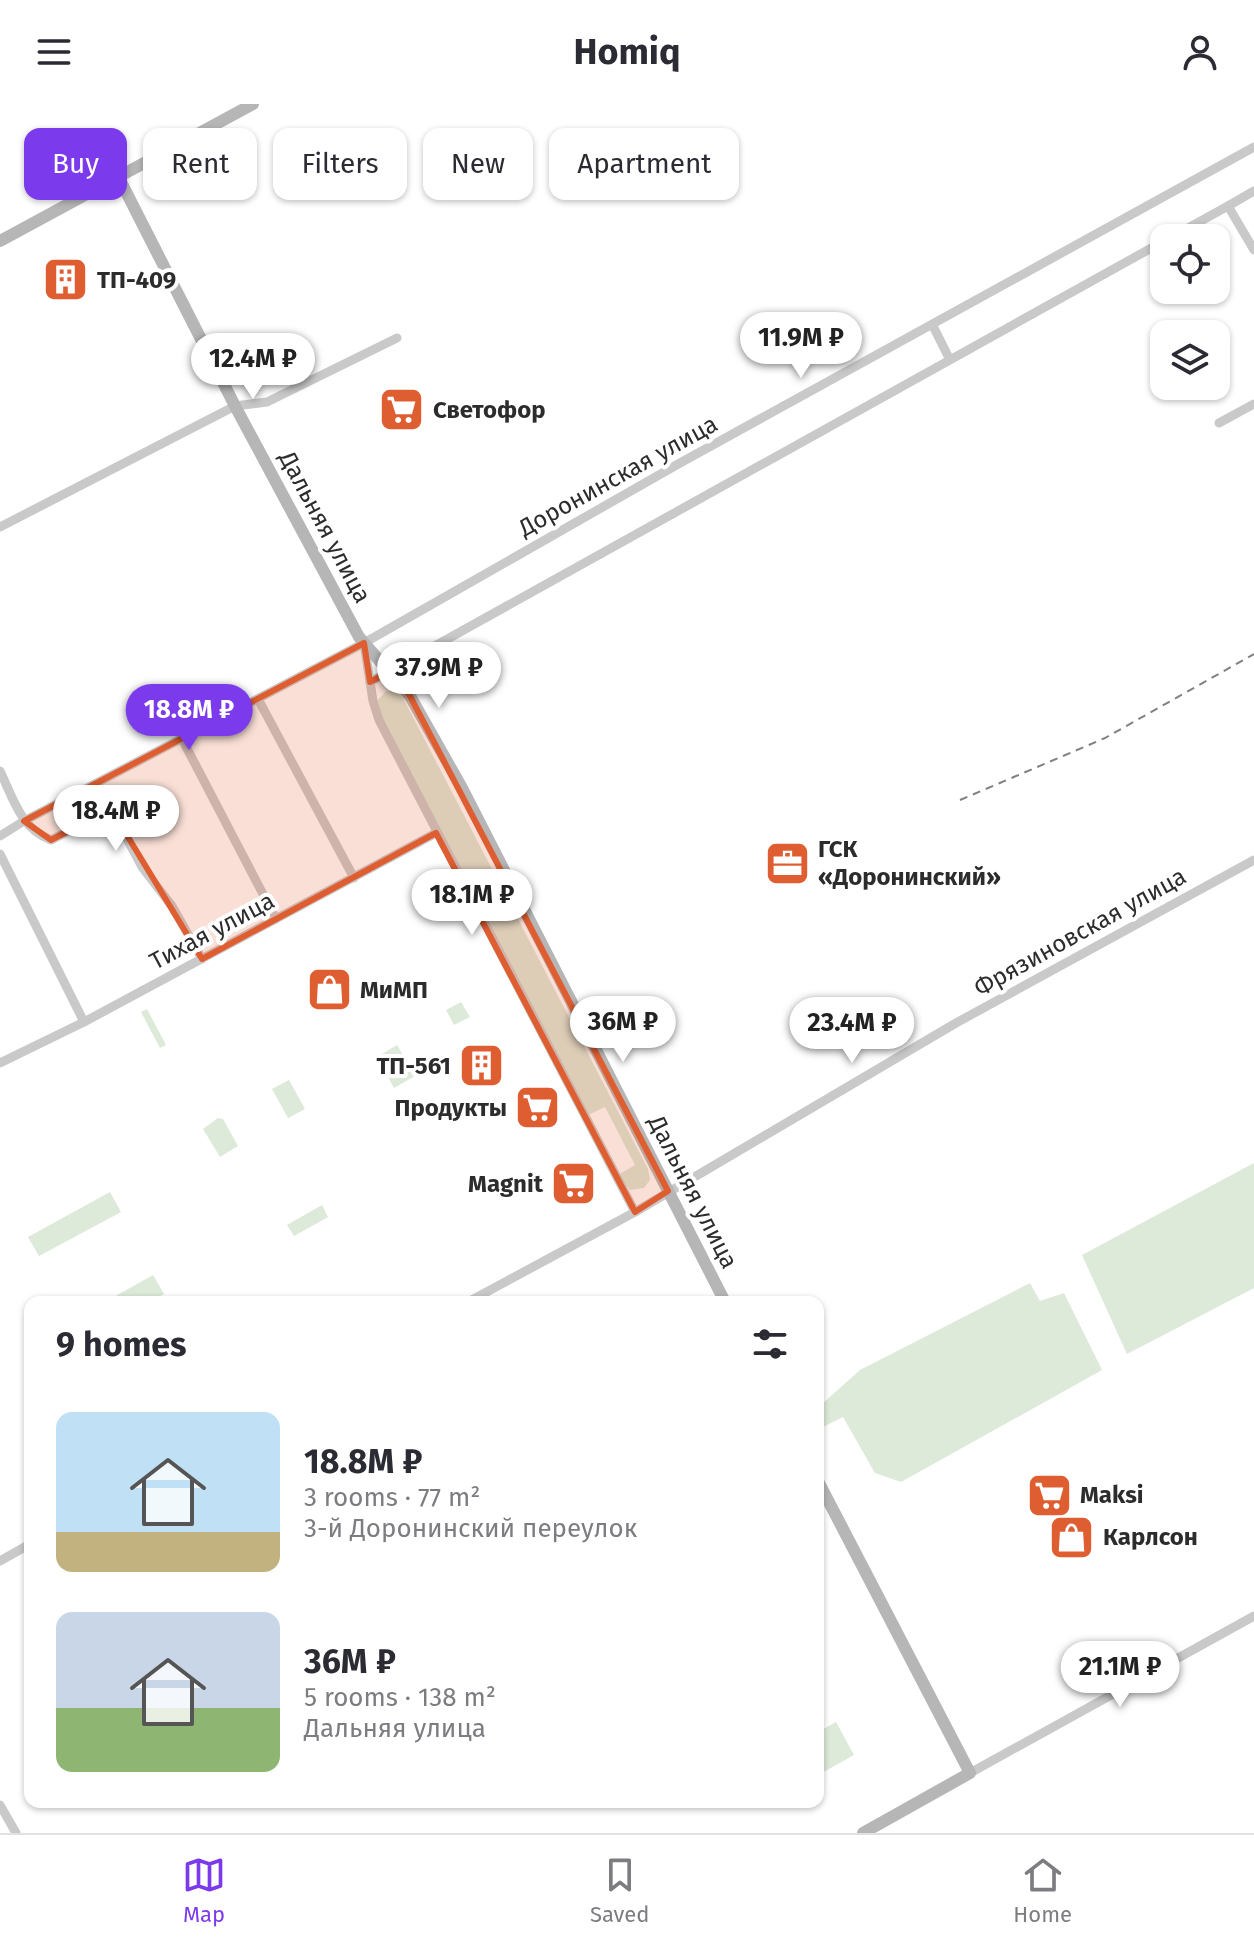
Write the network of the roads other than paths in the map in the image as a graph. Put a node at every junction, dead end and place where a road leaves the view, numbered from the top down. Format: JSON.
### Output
{"nodes":[{"id":1,"x":253,"y":104,"type":"edge"},
{"id":2,"x":1254,"y":147,"type":"edge"},
{"id":3,"x":127,"y":171,"type":"edge"},
{"id":4,"x":1254,"y":191,"type":"edge"},
{"id":5,"x":127,"y":194,"type":"edge"},
{"id":6,"x":74,"y":200,"type":"edge"},
{"id":7,"x":1228,"y":206,"type":"junction"},
{"id":8,"x":1195,"y":224,"type":"edge"},
{"id":9,"x":0,"y":241,"type":"edge"},
{"id":10,"x":1150,"y":249,"type":"edge"},
{"id":11,"x":1254,"y":250,"type":"edge"},
{"id":12,"x":933,"y":326,"type":"junction"},
{"id":13,"x":397,"y":338,"type":"dead end"},
{"id":14,"x":949,"y":358,"type":"junction"},
{"id":15,"x":1254,"y":404,"type":"edge"},
{"id":16,"x":235,"y":406,"type":"junction"},
{"id":17,"x":1219,"y":423,"type":"dead end"},
{"id":18,"x":0,"y":527,"type":"edge"},
{"id":19,"x":364,"y":643,"type":"junction"},
{"id":20,"x":390,"y":671,"type":"junction"},
{"id":21,"x":370,"y":682,"type":"junction"},
{"id":22,"x":258,"y":699,"type":"junction"},
{"id":23,"x":181,"y":737,"type":"junction"},
{"id":24,"x":0,"y":771,"type":"edge"},
{"id":25,"x":24,"y":821,"type":"junction"},
{"id":26,"x":436,"y":833,"type":"junction"},
{"id":27,"x":0,"y":836,"type":"edge"},
{"id":28,"x":0,"y":854,"type":"edge"},
{"id":29,"x":1254,"y":860,"type":"edge"},
{"id":30,"x":354,"y":878,"type":"junction"},
{"id":31,"x":276,"y":919,"type":"junction"},
{"id":32,"x":202,"y":959,"type":"junction"},
{"id":33,"x":84,"y":1022,"type":"junction"},
{"id":34,"x":2,"y":1062,"type":"edge"},
{"id":35,"x":668,"y":1191,"type":"junction"},
{"id":36,"x":635,"y":1212,"type":"junction"},
{"id":37,"x":479,"y":1296,"type":"edge"},
{"id":38,"x":722,"y":1296,"type":"edge"},
{"id":39,"x":824,"y":1493,"type":"edge"},
{"id":40,"x":24,"y":1547,"type":"edge"},
{"id":41,"x":0,"y":1561,"type":"edge"},
{"id":42,"x":1254,"y":1616,"type":"edge"},
{"id":43,"x":970,"y":1773,"type":"junction"},
{"id":44,"x":0,"y":1805,"type":"edge"},
{"id":45,"x":16,"y":1833,"type":"edge"},
{"id":46,"x":863,"y":1833,"type":"edge"}],
"edges":[{"from":1,"to":3,"type":"street"},
{"from":2,"to":12,"type":"street","name":"Доронинская улица"},
{"from":4,"to":7,"type":"street"},
{"from":5,"to":16,"type":"street","name":"Дальняя улица"},
{"from":6,"to":9,"type":"street"},
{"from":7,"to":8,"type":"street"},
{"from":7,"to":11,"type":"street"},
{"from":10,"to":14,"type":"street"},
{"from":12,"to":14,"type":"street"},
{"from":12,"to":19,"type":"street","name":"Доронинская улица"},
{"from":13,"to":16,"type":"street"},
{"from":14,"to":20,"type":"street"},
{"from":15,"to":17,"type":"street"},
{"from":16,"to":18,"type":"street"},
{"from":16,"to":19,"type":"street","name":"Дальняя улица"},
{"from":19,"to":20,"type":"street","name":"Дальняя улица"},
{"from":19,"to":21,"type":"street","name":"Дальняя улица"},
{"from":19,"to":22,"type":"street","name":"Доронинская улица"},
{"from":20,"to":21,"type":"street"},
{"from":20,"to":35,"type":"street","name":"Дальняя улица"},
{"from":21,"to":26,"type":"street","name":"Дальняя улица"},
{"from":22,"to":23,"type":"street","name":"Доронинская улица"},
{"from":22,"to":30,"type":"street"},
{"from":23,"to":25,"type":"street","name":"Доронинская улица"},
{"from":23,"to":31,"type":"street"},
{"from":24,"to":25,"type":"street"},
{"from":25,"to":27,"type":"street","name":"Доронинская улица"},
{"from":25,"to":32,"type":"street"},
{"from":26,"to":30,"type":"street","name":"Тихая улица"},
{"from":26,"to":36,"type":"street","name":"Дальняя улица"},
{"from":28,"to":33,"type":"street"},
{"from":29,"to":35,"type":"street","name":"Фрязиновская улица"},
{"from":30,"to":31,"type":"street","name":"Тихая улица"},
{"from":31,"to":32,"type":"street","name":"Тихая улица"},
{"from":32,"to":33,"type":"street","name":"Тихая улица"},
{"from":33,"to":34,"type":"street","name":"Тихая улица"},
{"from":35,"to":36,"type":"street","name":"Фрязиновская улица"},
{"from":35,"to":38,"type":"street","name":"Дальняя улица"},
{"from":36,"to":37,"type":"street","name":"Фрязиновская улица"},
{"from":39,"to":43,"type":"street"},
{"from":40,"to":41,"type":"street"},
{"from":42,"to":43,"type":"street"},
{"from":43,"to":46,"type":"street"},
{"from":44,"to":45,"type":"street"}]}
